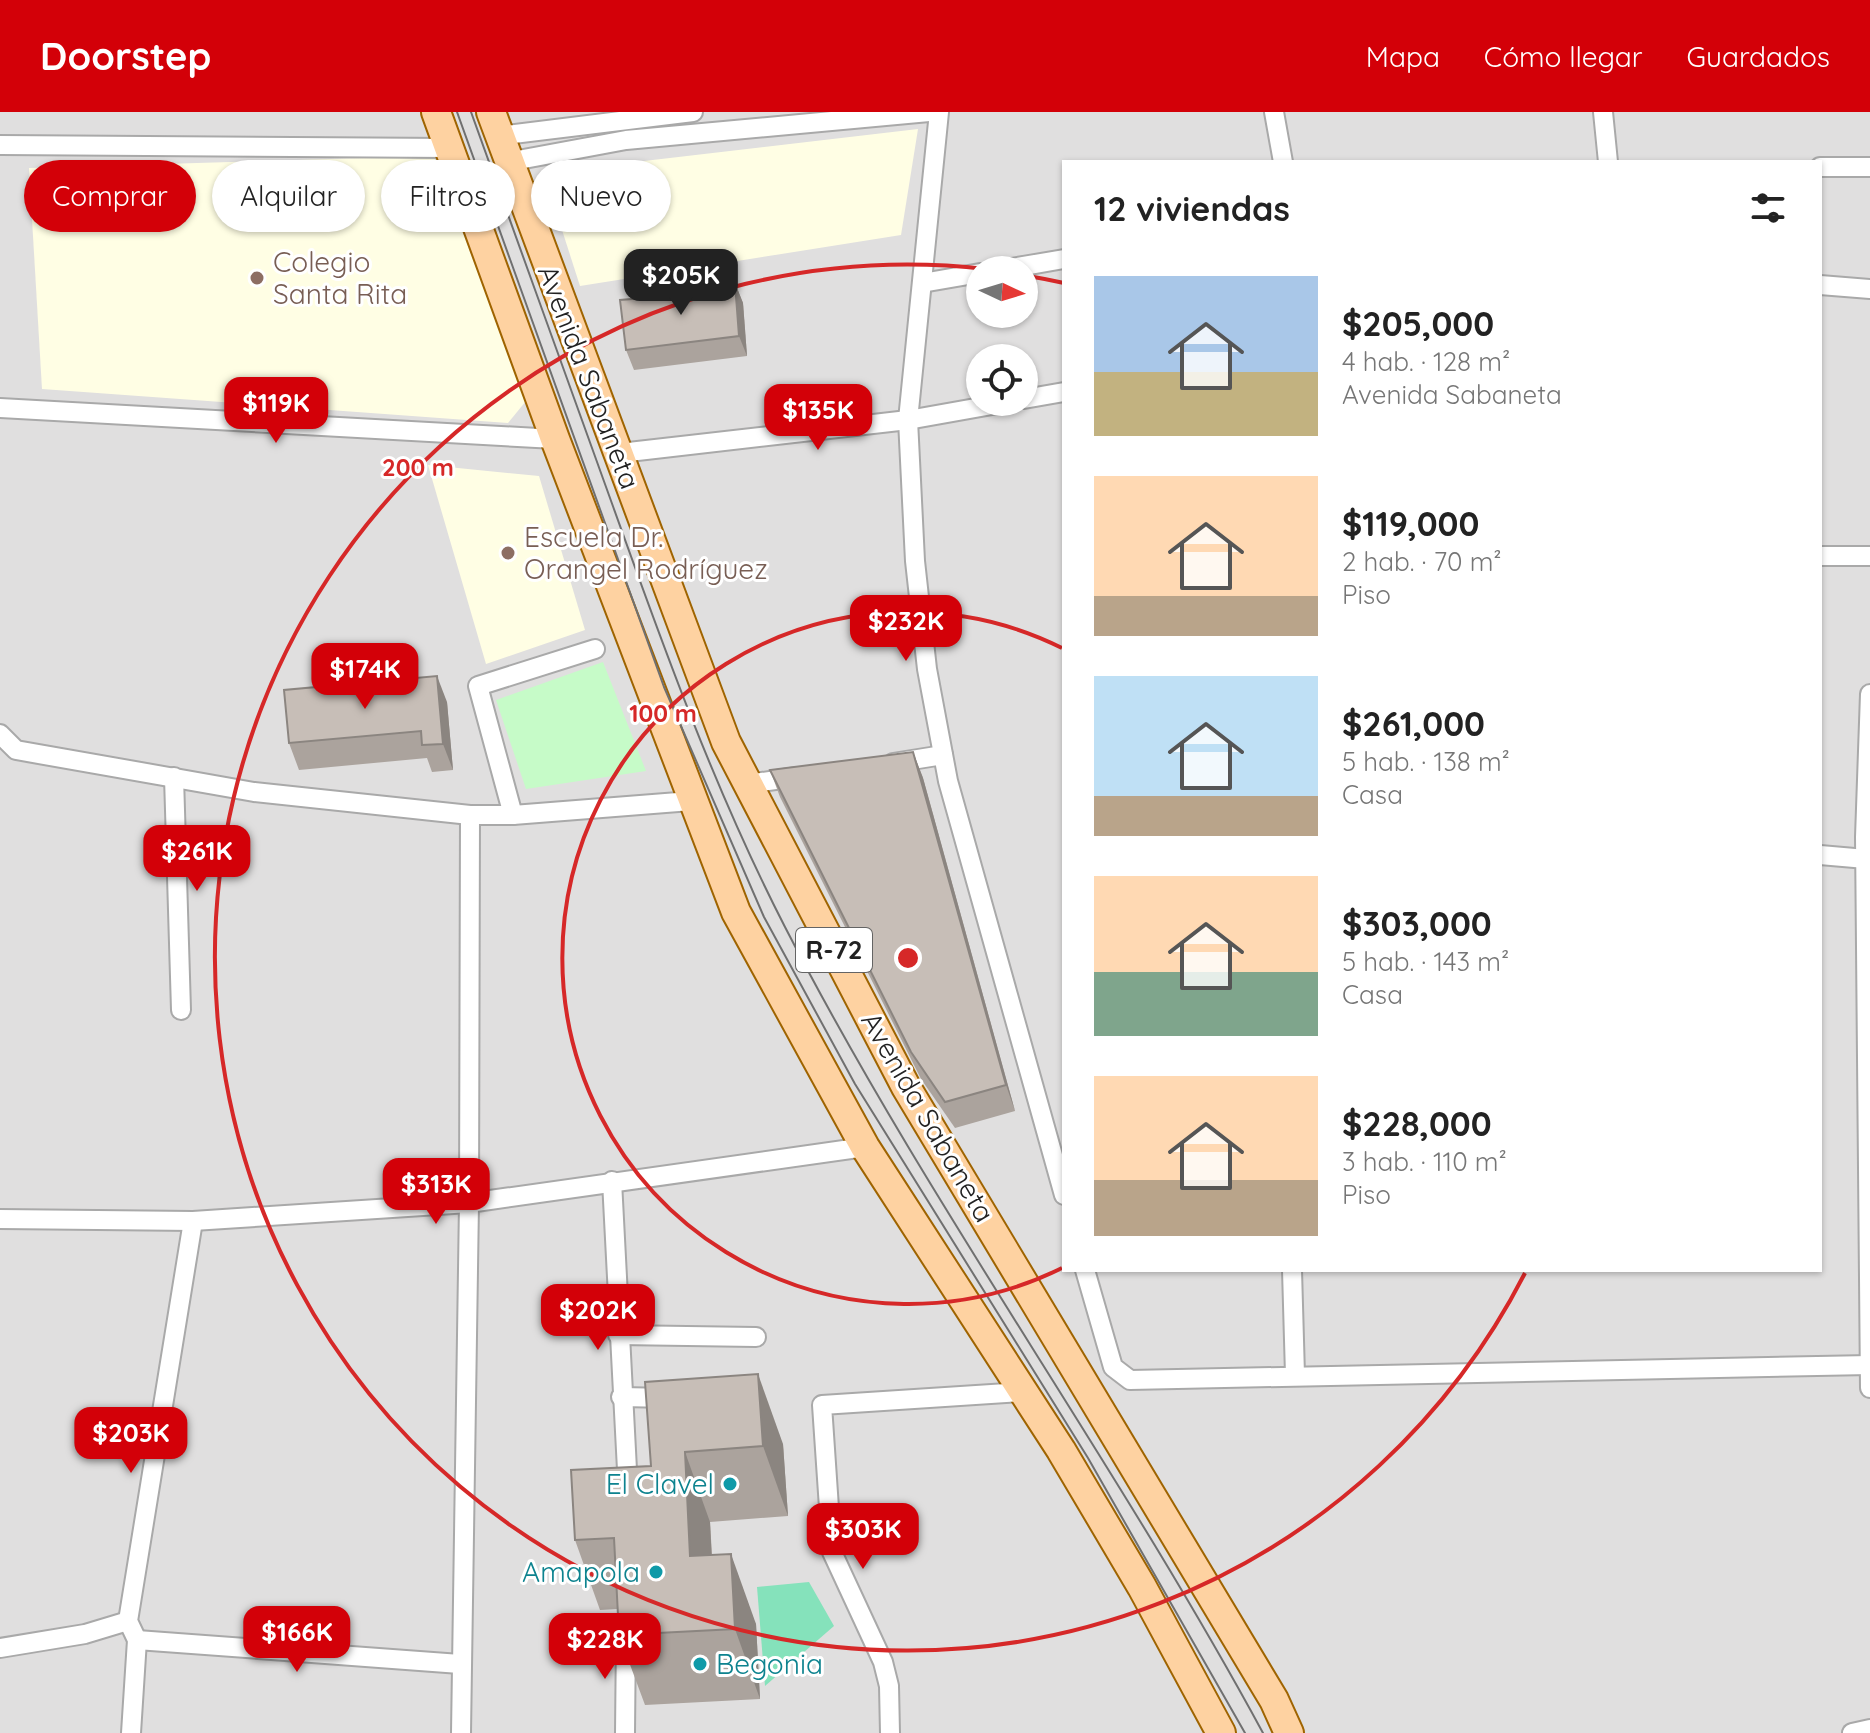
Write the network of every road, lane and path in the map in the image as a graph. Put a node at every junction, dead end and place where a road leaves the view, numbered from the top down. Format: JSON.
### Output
{"nodes":[{"id":1,"x":436,"y":112,"type":"edge"},
{"id":2,"x":693,"y":112,"type":"edge"},
{"id":3,"x":929,"y":112,"type":"edge"},
{"id":4,"x":939,"y":112,"type":"edge"},
{"id":5,"x":1274,"y":112,"type":"edge"},
{"id":6,"x":1603,"y":112,"type":"edge"},
{"id":7,"x":499,"y":137,"type":"edge"},
{"id":8,"x":0,"y":145,"type":"edge"},
{"id":9,"x":449,"y":148,"type":"junction"},
{"id":10,"x":1283,"y":160,"type":"edge"},
{"id":11,"x":1608,"y":160,"type":"edge"},
{"id":12,"x":1822,"y":167,"type":"edge"},
{"id":13,"x":1870,"y":167,"type":"edge"},
{"id":14,"x":1062,"y":259,"type":"edge"},
{"id":15,"x":1038,"y":263,"type":"edge"},
{"id":16,"x":966,"y":275,"type":"edge"},
{"id":17,"x":922,"y":283,"type":"junction"},
{"id":18,"x":1822,"y":285,"type":"edge"},
{"id":19,"x":1870,"y":289,"type":"edge"},
{"id":20,"x":1062,"y":392,"type":"edge"},
{"id":21,"x":1038,"y":397,"type":"edge"},
{"id":22,"x":0,"y":408,"type":"edge"},
{"id":23,"x":966,"y":410,"type":"edge"},
{"id":24,"x":908,"y":420,"type":"junction"},
{"id":25,"x":555,"y":439,"type":"junction"},
{"id":26,"x":620,"y":453,"type":"junction"},
{"id":27,"x":1822,"y":556,"type":"edge"},
{"id":28,"x":1870,"y":556,"type":"edge"},
{"id":29,"x":595,"y":649,"type":"dead end"},
{"id":30,"x":1870,"y":694,"type":"edge"},
{"id":31,"x":0,"y":734,"type":"edge"},
{"id":32,"x":943,"y":755,"type":"junction"},
{"id":33,"x":868,"y":767,"type":"edge"},
{"id":34,"x":823,"y":773,"type":"edge"},
{"id":35,"x":174,"y":777,"type":"junction"},
{"id":36,"x":748,"y":784,"type":"junction"},
{"id":37,"x":691,"y":801,"type":"junction"},
{"id":38,"x":1868,"y":809,"type":"edge"},
{"id":39,"x":470,"y":815,"type":"junction"},
{"id":40,"x":513,"y":815,"type":"junction"},
{"id":41,"x":1822,"y":855,"type":"edge"},
{"id":42,"x":1866,"y":859,"type":"junction"},
{"id":43,"x":181,"y":1010,"type":"dead end"},
{"id":44,"x":865,"y":1147,"type":"junction"},
{"id":45,"x":612,"y":1181,"type":"junction"},
{"id":46,"x":1062,"y":1188,"type":"edge"},
{"id":47,"x":469,"y":1203,"type":"junction"},
{"id":48,"x":0,"y":1219,"type":"edge"},
{"id":49,"x":193,"y":1221,"type":"junction"},
{"id":50,"x":1086,"y":1272,"type":"edge"},
{"id":51,"x":1292,"y":1272,"type":"edge"},
{"id":52,"x":618,"y":1335,"type":"junction"},
{"id":53,"x":756,"y":1337,"type":"dead end"},
{"id":54,"x":1869,"y":1365,"type":"edge"},
{"id":55,"x":1295,"y":1375,"type":"junction"},
{"id":56,"x":1870,"y":1388,"type":"edge"},
{"id":57,"x":1023,"y":1392,"type":"junction"},
{"id":58,"x":621,"y":1397,"type":"junction"},
{"id":59,"x":693,"y":1399,"type":"edge"},
{"id":60,"x":629,"y":1505,"type":"edge"},
{"id":61,"x":128,"y":1621,"type":"junction"},
{"id":62,"x":626,"y":1629,"type":"edge"},
{"id":63,"x":137,"y":1640,"type":"junction"},
{"id":64,"x":0,"y":1648,"type":"edge"},
{"id":65,"x":460,"y":1664,"type":"junction"},
{"id":66,"x":1870,"y":1729,"type":"edge"},
{"id":67,"x":131,"y":1733,"type":"edge"},
{"id":68,"x":461,"y":1733,"type":"edge"},
{"id":69,"x":625,"y":1733,"type":"edge"},
{"id":70,"x":890,"y":1733,"type":"edge"},
{"id":71,"x":1221,"y":1733,"type":"edge"},
{"id":72,"x":1289,"y":1733,"type":"edge"},
{"id":73,"x":1852,"y":1733,"type":"edge"}],
"edges":[{"from":1,"to":9,"type":"main road","name":"Avenida Sabaneta","number":"R-72"},
{"from":2,"to":7,"type":"street"},
{"from":3,"to":7,"type":"street"},
{"from":4,"to":17,"type":"street"},
{"from":5,"to":10,"type":"street"},
{"from":6,"to":11,"type":"street"},
{"from":7,"to":26,"type":"main road","name":"Avenida Sabaneta","number":"R-72"},
{"from":8,"to":9,"type":"street"},
{"from":9,"to":25,"type":"main road","name":"Avenida Sabaneta","number":"R-72"},
{"from":12,"to":13,"type":"street"},
{"from":14,"to":15,"type":"street"},
{"from":16,"to":17,"type":"street"},
{"from":17,"to":24,"type":"street"},
{"from":18,"to":19,"type":"street"},
{"from":20,"to":21,"type":"street"},
{"from":22,"to":25,"type":"street"},
{"from":23,"to":24,"type":"street"},
{"from":24,"to":26,"type":"street"},
{"from":24,"to":32,"type":"street"},
{"from":25,"to":37,"type":"main road","name":"Avenida Sabaneta","number":"R-72"},
{"from":26,"to":36,"type":"main road","name":"Avenida Sabaneta","number":"R-72"},
{"from":27,"to":28,"type":"street"},
{"from":29,"to":40,"type":"street"},
{"from":30,"to":38,"type":"street"},
{"from":31,"to":35,"type":"street"},
{"from":32,"to":33,"type":"street"},
{"from":32,"to":46,"type":"street"},
{"from":34,"to":36,"type":"street"},
{"from":35,"to":39,"type":"street"},
{"from":35,"to":43,"type":"street"},
{"from":36,"to":72,"type":"main road","name":"Avenida Sabaneta","number":"R-72"},
{"from":37,"to":40,"type":"street"},
{"from":37,"to":44,"type":"main road","name":"Avenida Sabaneta","number":"R-72"},
{"from":38,"to":42,"type":"street"},
{"from":39,"to":40,"type":"street"},
{"from":39,"to":47,"type":"street"},
{"from":41,"to":42,"type":"street"},
{"from":42,"to":54,"type":"street"},
{"from":44,"to":45,"type":"street"},
{"from":44,"to":57,"type":"main road","name":"Avenida Sabaneta","number":"R-72"},
{"from":45,"to":47,"type":"street"},
{"from":45,"to":52,"type":"street"},
{"from":47,"to":49,"type":"street"},
{"from":47,"to":65,"type":"street"},
{"from":48,"to":49,"type":"street"},
{"from":49,"to":61,"type":"street"},
{"from":50,"to":55,"type":"street"},
{"from":51,"to":55,"type":"street"},
{"from":52,"to":53,"type":"street"},
{"from":52,"to":58,"type":"street"},
{"from":54,"to":55,"type":"street"},
{"from":54,"to":56,"type":"street"},
{"from":57,"to":70,"type":"street"},
{"from":57,"to":71,"type":"main road","name":"Avenida Sabaneta","number":"R-72"},
{"from":58,"to":59,"type":"street"},
{"from":58,"to":60,"type":"street"},
{"from":61,"to":63,"type":"street"},
{"from":61,"to":64,"type":"street"},
{"from":62,"to":69,"type":"street"},
{"from":63,"to":65,"type":"street"},
{"from":63,"to":67,"type":"street"},
{"from":65,"to":68,"type":"street"},
{"from":66,"to":73,"type":"street"}]}
